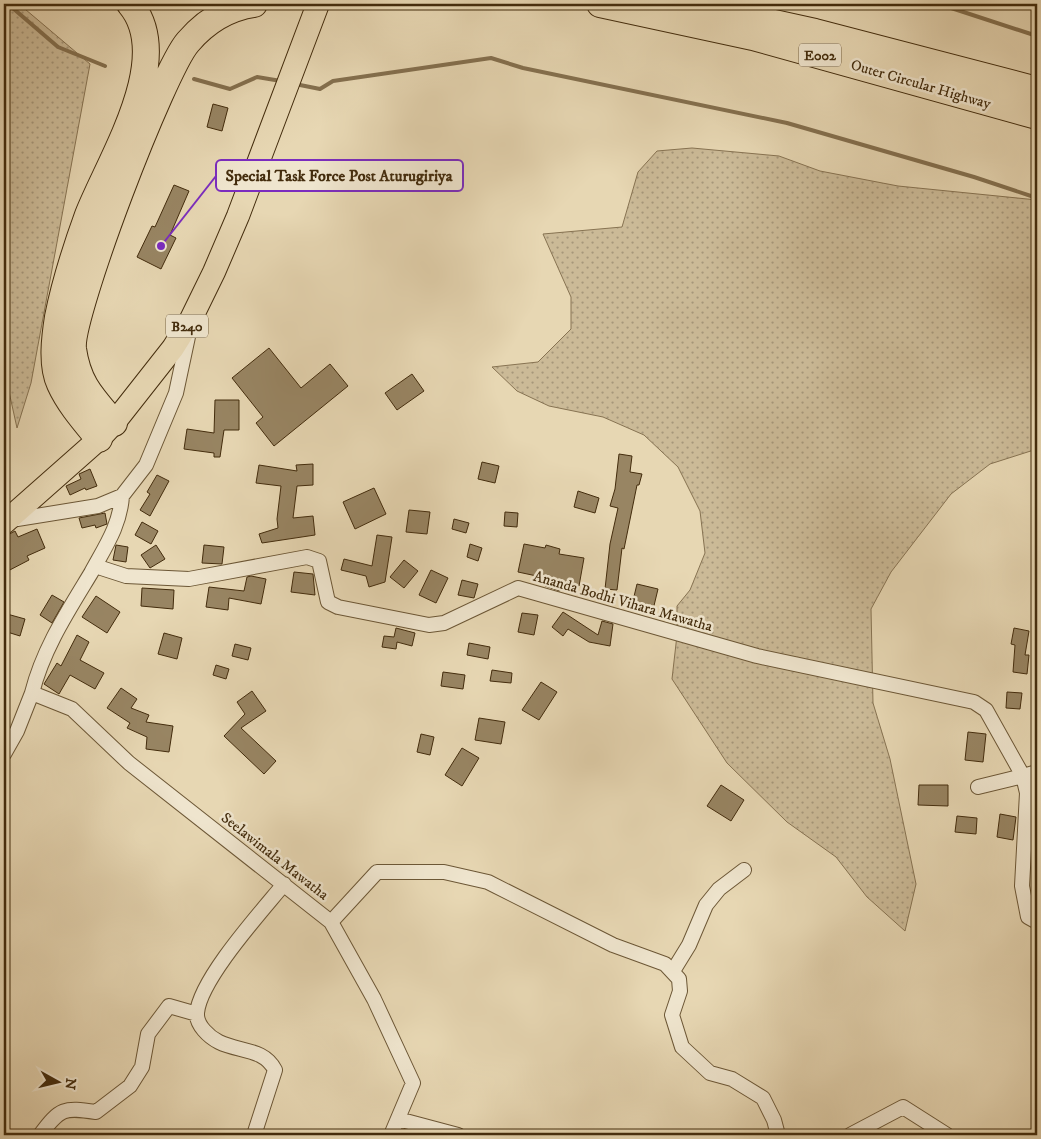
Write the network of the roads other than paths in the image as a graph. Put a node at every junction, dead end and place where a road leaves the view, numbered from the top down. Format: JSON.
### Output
{"nodes":[{"id":1,"x":130,"y":4,"type":"edge"},
{"id":2,"x":254,"y":4,"type":"edge"},
{"id":3,"x":318,"y":4,"type":"edge"},
{"id":4,"x":600,"y":4,"type":"edge"},
{"id":5,"x":697,"y":5,"type":"edge"},
{"id":6,"x":1037,"y":90,"type":"edge"},
{"id":7,"x":1037,"y":116,"type":"edge"},
{"id":8,"x":191,"y":320,"type":"junction"},
{"id":9,"x":106,"y":431,"type":"junction"},
{"id":10,"x":122,"y":496,"type":"junction"},
{"id":11,"x":6,"y":522,"type":"edge"},
{"id":12,"x":95,"y":566,"type":"junction"},
{"id":13,"x":32,"y":693,"type":"junction"},
{"id":14,"x":4,"y":754,"type":"edge"},
{"id":15,"x":1037,"y":772,"type":"edge"},
{"id":16,"x":1023,"y":776,"type":"junction"},
{"id":17,"x":978,"y":787,"type":"dead end"},
{"id":18,"x":744,"y":870,"type":"dead end"},
{"id":19,"x":284,"y":884,"type":"junction"},
{"id":20,"x":331,"y":922,"type":"junction"},
{"id":21,"x":1037,"y":922,"type":"edge"},
{"id":22,"x":676,"y":975,"type":"junction"},
{"id":23,"x":197,"y":1014,"type":"junction"},
{"id":24,"x":398,"y":1119,"type":"junction"},
{"id":25,"x":40,"y":1135,"type":"edge"},
{"id":26,"x":254,"y":1135,"type":"edge"},
{"id":27,"x":391,"y":1135,"type":"edge"},
{"id":28,"x":458,"y":1135,"type":"edge"},
{"id":29,"x":778,"y":1135,"type":"edge"},
{"id":30,"x":850,"y":1135,"type":"edge"},
{"id":31,"x":947,"y":1135,"type":"edge"}],
"edges":[{"from":1,"to":9,"type":"highway"},
{"from":2,"to":9,"type":"highway"},
{"from":3,"to":8,"type":"main road","number":"B240"},
{"from":4,"to":7,"type":"highway","name":"Outer Circular Highway","number":"E002"},
{"from":5,"to":6,"type":"highway","name":"Outer Circular Highway","number":"E002"},
{"from":8,"to":9,"type":"main road","number":"B240"},
{"from":8,"to":10,"type":"street"},
{"from":9,"to":11,"type":"main road","number":"B240"},
{"from":10,"to":11,"type":"street"},
{"from":10,"to":12,"type":"street"},
{"from":12,"to":13,"type":"street"},
{"from":12,"to":16,"type":"street","name":"Ananda Bodhi Vihara Mawatha"},
{"from":13,"to":14,"type":"street"},
{"from":13,"to":19,"type":"street","name":"Seelawimala Mawatha"},
{"from":15,"to":16,"type":"street"},
{"from":16,"to":17,"type":"street"},
{"from":16,"to":21,"type":"street"},
{"from":18,"to":22,"type":"street"},
{"from":19,"to":20,"type":"street","name":"Seelawimala Mawatha"},
{"from":19,"to":23,"type":"street"},
{"from":20,"to":22,"type":"street","name":"Seelawimala Mawatha"},
{"from":20,"to":24,"type":"street"},
{"from":22,"to":29,"type":"street"},
{"from":23,"to":25,"type":"street"},
{"from":23,"to":26,"type":"street"},
{"from":24,"to":27,"type":"street"},
{"from":24,"to":28,"type":"street"},
{"from":30,"to":31,"type":"street"}]}
